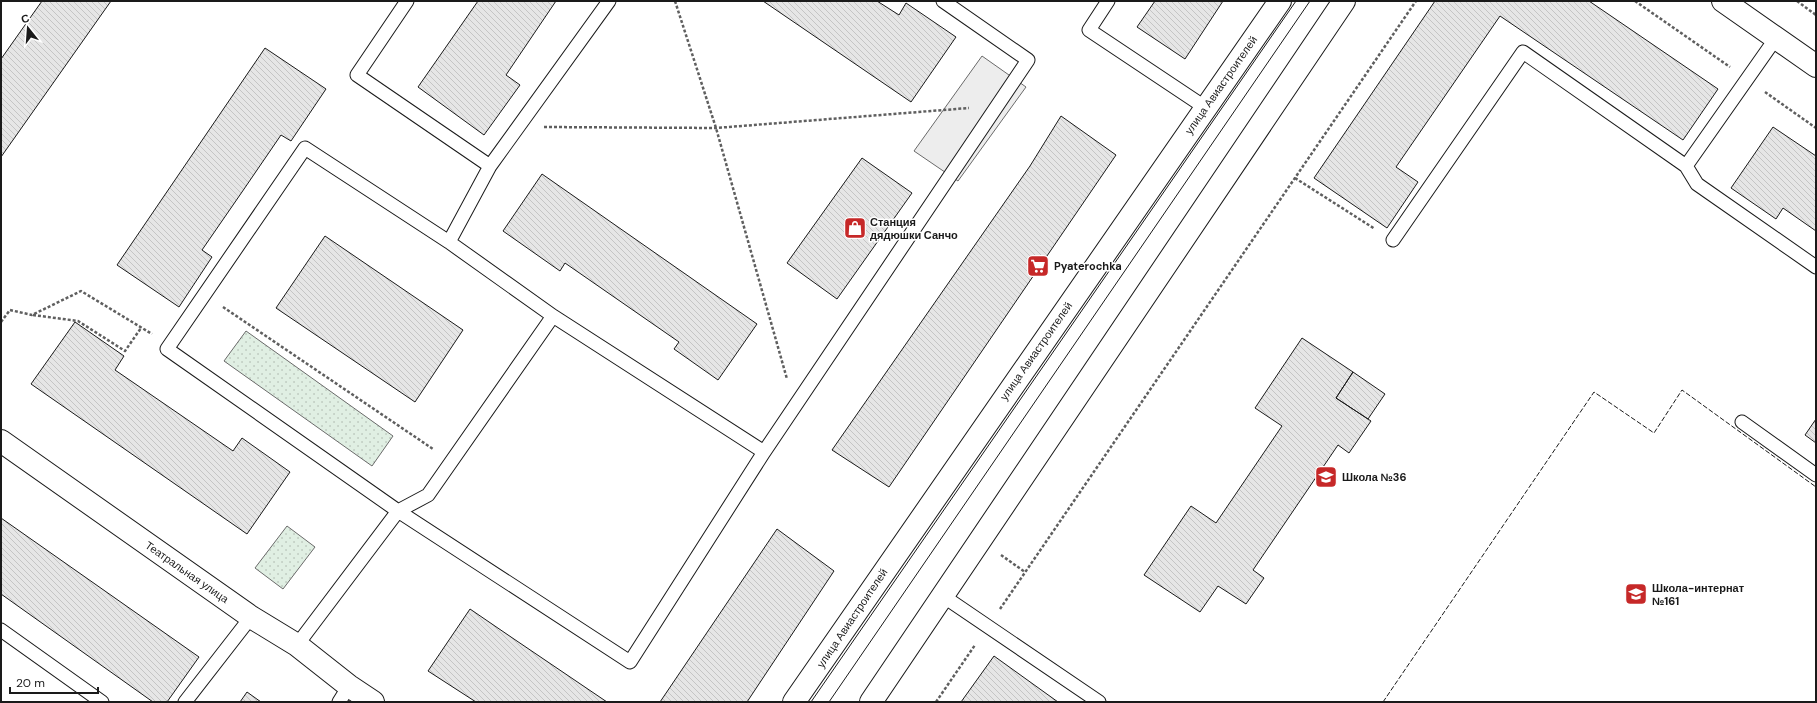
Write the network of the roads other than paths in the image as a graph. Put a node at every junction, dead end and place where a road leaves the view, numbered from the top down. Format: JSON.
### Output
{"nodes":[{"id":1,"x":408,"y":1,"type":"edge"},
{"id":2,"x":609,"y":1,"type":"edge"},
{"id":3,"x":943,"y":1,"type":"edge"},
{"id":4,"x":1108,"y":1,"type":"edge"},
{"id":5,"x":1280,"y":1,"type":"edge"},
{"id":6,"x":1344,"y":1,"type":"edge"},
{"id":7,"x":1723,"y":1,"type":"edge"},
{"id":8,"x":1776,"y":38,"type":"junction"},
{"id":9,"x":1816,"y":66,"type":"edge"},
{"id":10,"x":1206,"y":108,"type":"junction"},
{"id":11,"x":490,"y":166,"type":"junction"},
{"id":12,"x":1686,"y":166,"type":"junction"},
{"id":13,"x":1393,"y":240,"type":"road end"},
{"id":14,"x":449,"y":242,"type":"junction"},
{"id":15,"x":1816,"y":267,"type":"edge"},
{"id":16,"x":553,"y":316,"type":"junction"},
{"id":17,"x":1742,"y":422,"type":"dead end"},
{"id":18,"x":1,"y":441,"type":"edge"},
{"id":19,"x":764,"y":452,"type":"junction"},
{"id":20,"x":1816,"y":475,"type":"edge"},
{"id":21,"x":398,"y":511,"type":"junction"},
{"id":22,"x":943,"y":596,"type":"junction"},
{"id":23,"x":251,"y":617,"type":"junction"},
{"id":24,"x":1,"y":630,"type":"edge"},
{"id":25,"x":297,"y":645,"type":"junction"},
{"id":26,"x":344,"y":694,"type":"edge"},
{"id":27,"x":102,"y":702,"type":"edge"},
{"id":28,"x":185,"y":702,"type":"edge"},
{"id":29,"x":373,"y":702,"type":"edge"},
{"id":30,"x":794,"y":702,"type":"edge"},
{"id":31,"x":872,"y":702,"type":"edge"},
{"id":32,"x":1099,"y":702,"type":"edge"}],
"edges":[{"from":1,"to":11,"type":"lane"},
{"from":2,"to":11,"type":"lane"},
{"from":3,"to":19,"type":"lane"},
{"from":4,"to":10,"type":"lane"},
{"from":5,"to":10,"type":"main road","name":"улица Авиастроителей"},
{"from":6,"to":22,"type":"main road"},
{"from":7,"to":8,"type":"main road"},
{"from":8,"to":9,"type":"main road"},
{"from":8,"to":12,"type":"lane"},
{"from":10,"to":30,"type":"main road","name":"улица Авиастроителей"},
{"from":11,"to":14,"type":"lane"},
{"from":12,"to":13,"type":"lane"},
{"from":12,"to":15,"type":"lane"},
{"from":14,"to":16,"type":"lane"},
{"from":14,"to":21,"type":"lane"},
{"from":16,"to":19,"type":"lane"},
{"from":16,"to":21,"type":"lane"},
{"from":17,"to":20,"type":"lane"},
{"from":18,"to":23,"type":"main road","name":"Театральная улица"},
{"from":19,"to":21,"type":"lane"},
{"from":21,"to":25,"type":"lane"},
{"from":22,"to":31,"type":"main road"},
{"from":22,"to":32,"type":"lane"},
{"from":23,"to":25,"type":"main road","name":"Театральная улица"},
{"from":23,"to":28,"type":"lane"},
{"from":24,"to":27,"type":"lane"},
{"from":25,"to":26,"type":"main road","name":"Театральная улица"},
{"from":26,"to":29,"type":"main road","name":"Театральная улица"}]}
